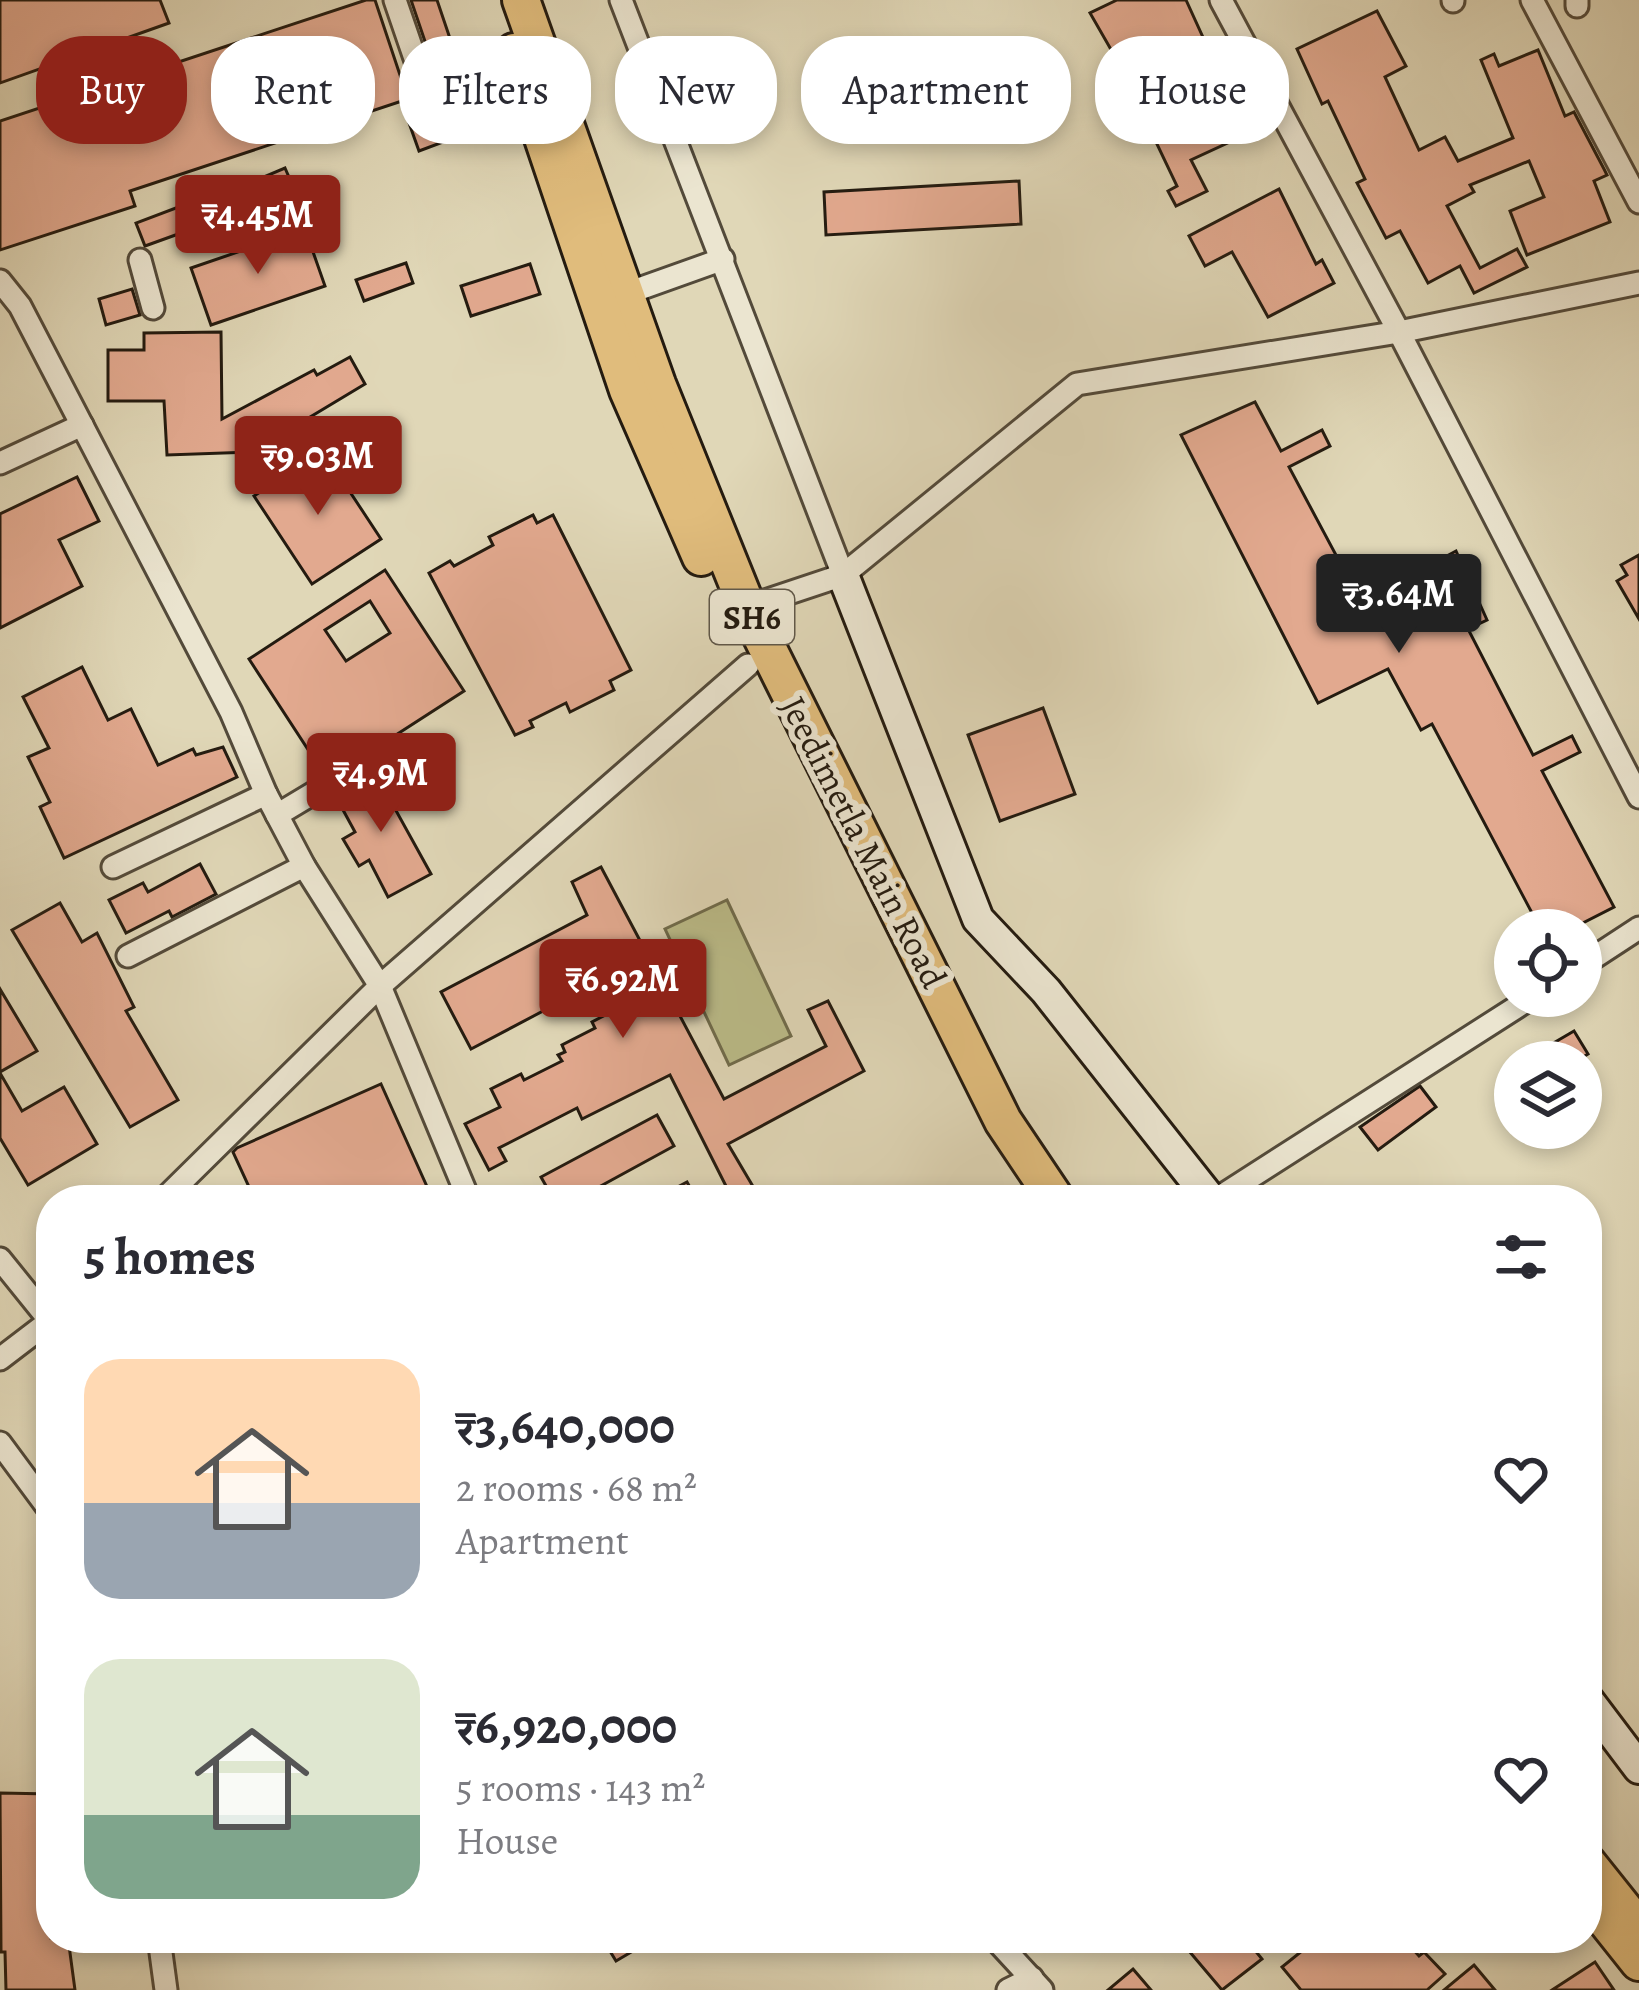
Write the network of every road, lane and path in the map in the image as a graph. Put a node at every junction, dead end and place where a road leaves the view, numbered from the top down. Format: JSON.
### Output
{"nodes":[{"id":1,"x":395,"y":0,"type":"edge"},
{"id":2,"x":497,"y":0,"type":"edge"},
{"id":3,"x":521,"y":0,"type":"edge"},
{"id":4,"x":621,"y":0,"type":"edge"},
{"id":5,"x":1221,"y":0,"type":"edge"},
{"id":6,"x":1532,"y":0,"type":"edge"},
{"id":7,"x":407,"y":36,"type":"edge"},
{"id":8,"x":1639,"y":202,"type":"edge"},
{"id":9,"x":723,"y":259,"type":"junction"},
{"id":10,"x":140,"y":260,"type":"dead end"},
{"id":11,"x":0,"y":280,"type":"edge"},
{"id":12,"x":1639,"y":283,"type":"edge"},
{"id":13,"x":625,"y":294,"type":"junction"},
{"id":14,"x":153,"y":308,"type":"dead end"},
{"id":15,"x":1400,"y":332,"type":"junction"},
{"id":16,"x":82,"y":424,"type":"junction"},
{"id":17,"x":0,"y":463,"type":"edge"},
{"id":18,"x":843,"y":575,"type":"junction"},
{"id":19,"x":747,"y":607,"type":"junction"},
{"id":20,"x":748,"y":664,"type":"junction"},
{"id":21,"x":377,"y":755,"type":"dead end"},
{"id":22,"x":266,"y":794,"type":"junction"},
{"id":23,"x":1639,"y":797,"type":"edge"},
{"id":24,"x":277,"y":815,"type":"junction"},
{"id":25,"x":304,"y":866,"type":"junction"},
{"id":26,"x":113,"y":867,"type":"dead end"},
{"id":27,"x":1639,"y":928,"type":"edge"},
{"id":28,"x":1602,"y":952,"type":"edge"},
{"id":29,"x":128,"y":956,"type":"dead end"},
{"id":30,"x":380,"y":986,"type":"junction"},
{"id":31,"x":1501,"y":1017,"type":"edge"},
{"id":32,"x":179,"y":1185,"type":"edge"},
{"id":33,"x":464,"y":1185,"type":"edge"},
{"id":34,"x":1023,"y":1185,"type":"edge"},
{"id":35,"x":1046,"y":1185,"type":"edge"},
{"id":36,"x":1201,"y":1185,"type":"edge"},
{"id":37,"x":1237,"y":1185,"type":"edge"},
{"id":38,"x":0,"y":1259,"type":"edge"},
{"id":39,"x":36,"y":1303,"type":"edge"},
{"id":40,"x":36,"y":1332,"type":"edge"},
{"id":41,"x":0,"y":1359,"type":"edge"},
{"id":42,"x":0,"y":1443,"type":"edge"},
{"id":43,"x":36,"y":1492,"type":"edge"},
{"id":44,"x":1602,"y":1719,"type":"edge"},
{"id":45,"x":1639,"y":1768,"type":"edge"},
{"id":46,"x":1602,"y":1882,"type":"edge"},
{"id":47,"x":1602,"y":1915,"type":"edge"},
{"id":48,"x":1639,"y":1928,"type":"edge"},
{"id":49,"x":161,"y":1953,"type":"edge"},
{"id":50,"x":1008,"y":1953,"type":"edge"},
{"id":51,"x":1639,"y":1961,"type":"edge"},
{"id":52,"x":1037,"y":1984,"type":"edge"},
{"id":53,"x":166,"y":1990,"type":"edge"},
{"id":54,"x":1008,"y":1990,"type":"edge"}],
"edges":[{"from":1,"to":7,"type":"street"},
{"from":2,"to":20,"type":"main road","name":"Jeedimetla Main Road","number":"SH6"},
{"from":3,"to":13,"type":"main road","name":"Jeedimetla Main Road","number":"SH6"},
{"from":4,"to":9,"type":"street"},
{"from":5,"to":15,"type":"street"},
{"from":6,"to":8,"type":"street"},
{"from":9,"to":13,"type":"street"},
{"from":9,"to":18,"type":"street"},
{"from":10,"to":14,"type":"street"},
{"from":11,"to":16,"type":"street"},
{"from":12,"to":15,"type":"street"},
{"from":13,"to":19,"type":"main road","name":"Jeedimetla Main Road","number":"SH6"},
{"from":15,"to":18,"type":"street"},
{"from":15,"to":23,"type":"street"},
{"from":16,"to":17,"type":"street"},
{"from":16,"to":22,"type":"street"},
{"from":18,"to":19,"type":"street"},
{"from":18,"to":36,"type":"street"},
{"from":19,"to":35,"type":"main road","name":"Jeedimetla Main Road","number":"SH6"},
{"from":20,"to":30,"type":"street"},
{"from":20,"to":34,"type":"main road","name":"Jeedimetla Main Road","number":"SH6"},
{"from":21,"to":24,"type":"street"},
{"from":22,"to":24,"type":"street"},
{"from":22,"to":26,"type":"street"},
{"from":24,"to":25,"type":"street"},
{"from":25,"to":29,"type":"street"},
{"from":25,"to":30,"type":"street"},
{"from":27,"to":28,"type":"street"},
{"from":30,"to":32,"type":"street"},
{"from":30,"to":33,"type":"street"},
{"from":31,"to":37,"type":"street"},
{"from":38,"to":39,"type":"street"},
{"from":40,"to":41,"type":"street"},
{"from":42,"to":43,"type":"street"},
{"from":44,"to":45,"type":"street"},
{"from":46,"to":48,"type":"main road"},
{"from":47,"to":51,"type":"main road"},
{"from":49,"to":53,"type":"street"},
{"from":50,"to":52,"type":"street"},
{"from":52,"to":54,"type":"street"}]}
